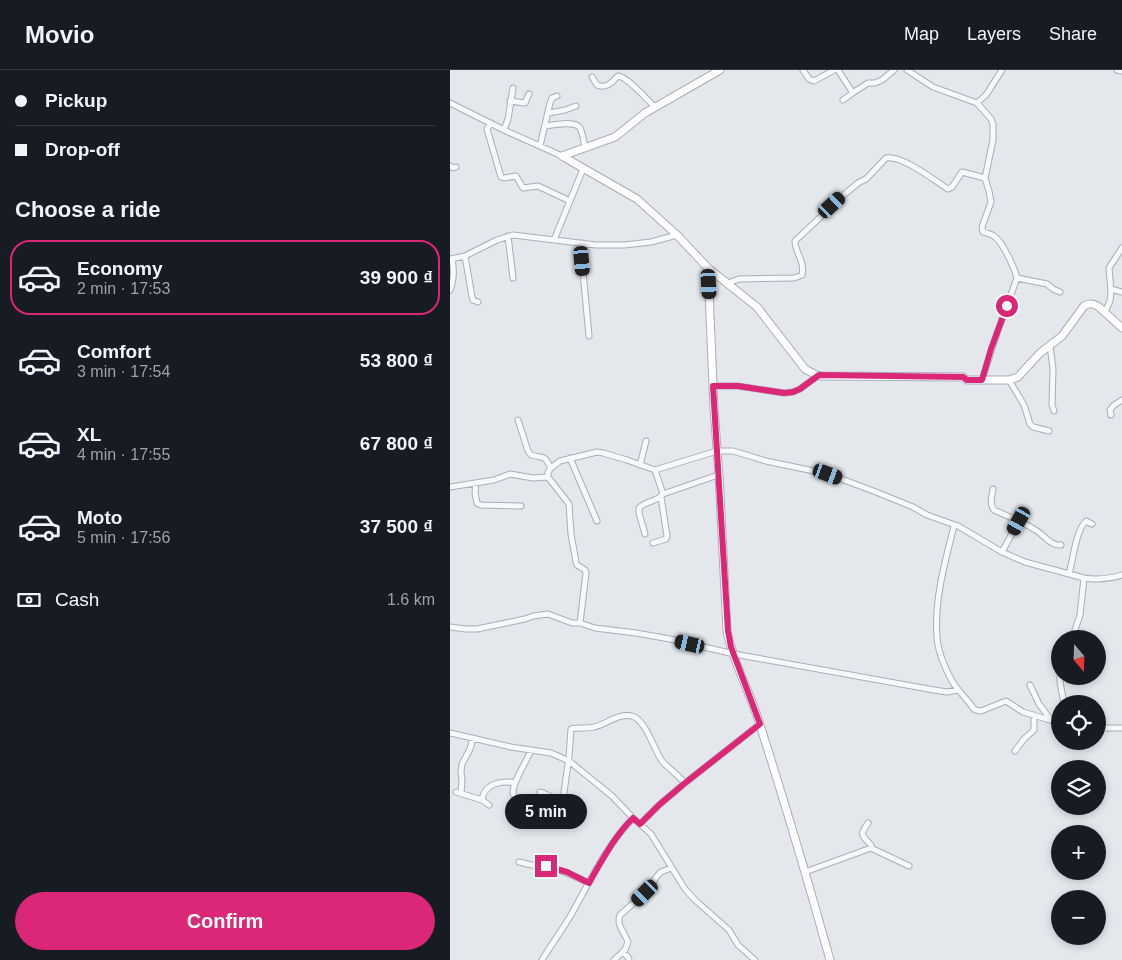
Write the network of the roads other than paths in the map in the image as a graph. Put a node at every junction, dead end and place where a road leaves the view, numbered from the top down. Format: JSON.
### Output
{"nodes":[{"id":1,"x":720,"y":70,"type":"edge"},
{"id":2,"x":802,"y":70,"type":"edge"},
{"id":3,"x":836,"y":70,"type":"edge"},
{"id":4,"x":894,"y":70,"type":"edge"},
{"id":5,"x":907,"y":70,"type":"edge"},
{"id":6,"x":1002,"y":70,"type":"edge"},
{"id":7,"x":1117,"y":70,"type":"edge"},
{"id":8,"x":1122,"y":71,"type":"edge"},
{"id":9,"x":592,"y":77,"type":"dead end"},
{"id":10,"x":513,"y":88,"type":"dead end"},
{"id":11,"x":853,"y":93,"type":"junction"},
{"id":12,"x":529,"y":94,"type":"dead end"},
{"id":13,"x":557,"y":96,"type":"dead end"},
{"id":14,"x":843,"y":100,"type":"dead end"},
{"id":15,"x":510,"y":101,"type":"junction"},
{"id":16,"x":450,"y":103,"type":"edge"},
{"id":17,"x":977,"y":103,"type":"junction"},
{"id":18,"x":576,"y":106,"type":"dead end"},
{"id":19,"x":655,"y":108,"type":"junction"},
{"id":20,"x":549,"y":112,"type":"junction"},
{"id":21,"x":491,"y":123,"type":"junction"},
{"id":22,"x":545,"y":126,"type":"junction"},
{"id":23,"x":504,"y":130,"type":"junction"},
{"id":24,"x":540,"y":146,"type":"junction"},
{"id":25,"x":585,"y":148,"type":"junction"},
{"id":26,"x":562,"y":156,"type":"junction"},
{"id":27,"x":583,"y":169,"type":"junction"},
{"id":28,"x":985,"y":178,"type":"junction"},
{"id":29,"x":570,"y":201,"type":"junction"},
{"id":30,"x":677,"y":235,"type":"junction"},
{"id":31,"x":508,"y":236,"type":"junction"},
{"id":32,"x":554,"y":240,"type":"junction"},
{"id":33,"x":582,"y":243,"type":"junction"},
{"id":34,"x":1122,"y":248,"type":"edge"},
{"id":35,"x":465,"y":256,"type":"junction"},
{"id":36,"x":451,"y":259,"type":"edge"},
{"id":37,"x":708,"y":268,"type":"junction"},
{"id":38,"x":513,"y":278,"type":"dead end"},
{"id":39,"x":1017,"y":278,"type":"junction"},
{"id":40,"x":728,"y":284,"type":"junction"},
{"id":41,"x":1111,"y":289,"type":"junction"},
{"id":42,"x":450,"y":290,"type":"edge"},
{"id":43,"x":1060,"y":292,"type":"dead end"},
{"id":44,"x":1122,"y":292,"type":"edge"},
{"id":45,"x":478,"y":302,"type":"dead end"},
{"id":46,"x":1105,"y":312,"type":"junction"},
{"id":47,"x":1122,"y":328,"type":"edge"},
{"id":48,"x":589,"y":336,"type":"dead end"},
{"id":49,"x":1050,"y":345,"type":"junction"},
{"id":50,"x":819,"y":375,"type":"junction"},
{"id":51,"x":982,"y":380,"type":"junction"},
{"id":52,"x":1009,"y":380,"type":"junction"},
{"id":53,"x":713,"y":386,"type":"junction"},
{"id":54,"x":1122,"y":400,"type":"edge"},
{"id":55,"x":1054,"y":411,"type":"dead end"},
{"id":56,"x":1111,"y":415,"type":"dead end"},
{"id":57,"x":518,"y":420,"type":"dead end"},
{"id":58,"x":1049,"y":431,"type":"dead end"},
{"id":59,"x":646,"y":441,"type":"dead end"},
{"id":60,"x":718,"y":451,"type":"junction"},
{"id":61,"x":570,"y":458,"type":"junction"},
{"id":62,"x":640,"y":465,"type":"junction"},
{"id":63,"x":551,"y":468,"type":"junction"},
{"id":64,"x":655,"y":470,"type":"junction"},
{"id":65,"x":719,"y":476,"type":"junction"},
{"id":66,"x":548,"y":477,"type":"junction"},
{"id":67,"x":476,"y":484,"type":"junction"},
{"id":68,"x":450,"y":487,"type":"edge"},
{"id":69,"x":993,"y":489,"type":"dead end"},
{"id":70,"x":662,"y":496,"type":"junction"},
{"id":71,"x":521,"y":506,"type":"dead end"},
{"id":72,"x":597,"y":521,"type":"dead end"},
{"id":73,"x":1019,"y":521,"type":"junction"},
{"id":74,"x":1092,"y":524,"type":"dead end"},
{"id":75,"x":954,"y":526,"type":"junction"},
{"id":76,"x":645,"y":534,"type":"dead end"},
{"id":77,"x":653,"y":543,"type":"dead end"},
{"id":78,"x":1061,"y":544,"type":"dead end"},
{"id":79,"x":1002,"y":552,"type":"junction"},
{"id":80,"x":1069,"y":574,"type":"junction"},
{"id":81,"x":1122,"y":575,"type":"edge"},
{"id":82,"x":1084,"y":578,"type":"junction"},
{"id":83,"x":580,"y":624,"type":"junction"},
{"id":84,"x":450,"y":627,"type":"edge"},
{"id":85,"x":1075,"y":630,"type":"edge"},
{"id":86,"x":734,"y":654,"type":"junction"},
{"id":87,"x":1030,"y":685,"type":"dead end"},
{"id":88,"x":958,"y":690,"type":"junction"},
{"id":89,"x":1034,"y":714,"type":"junction"},
{"id":90,"x":1051,"y":719,"type":"edge"},
{"id":91,"x":1051,"y":720,"type":"edge"},
{"id":92,"x":760,"y":724,"type":"junction"},
{"id":93,"x":1106,"y":728,"type":"edge"},
{"id":94,"x":1122,"y":728,"type":"edge"},
{"id":95,"x":450,"y":733,"type":"edge"},
{"id":96,"x":473,"y":738,"type":"junction"},
{"id":97,"x":531,"y":750,"type":"junction"},
{"id":98,"x":1015,"y":751,"type":"dead end"},
{"id":99,"x":569,"y":761,"type":"junction"},
{"id":100,"x":515,"y":782,"type":"junction"},
{"id":101,"x":685,"y":783,"type":"junction"},
{"id":102,"x":540,"y":792,"type":"dead end"},
{"id":103,"x":482,"y":800,"type":"junction"},
{"id":104,"x":488,"y":805,"type":"dead end"},
{"id":105,"x":518,"y":805,"type":"dead end"},
{"id":106,"x":633,"y":818,"type":"junction"},
{"id":107,"x":868,"y":823,"type":"dead end"},
{"id":108,"x":640,"y":824,"type":"junction"},
{"id":109,"x":871,"y":848,"type":"junction"},
{"id":110,"x":519,"y":862,"type":"dead end"},
{"id":111,"x":908,"y":866,"type":"dead end"},
{"id":112,"x":671,"y":868,"type":"junction"},
{"id":113,"x":805,"y":872,"type":"junction"},
{"id":114,"x":589,"y":883,"type":"junction"},
{"id":115,"x":622,"y":952,"type":"junction"},
{"id":116,"x":542,"y":960,"type":"edge"},
{"id":117,"x":614,"y":960,"type":"edge"},
{"id":118,"x":629,"y":960,"type":"edge"},
{"id":119,"x":755,"y":960,"type":"edge"},
{"id":120,"x":830,"y":960,"type":"edge"}],
"edges":[{"from":1,"to":19,"type":"street"},
{"from":2,"to":3,"type":"street"},
{"from":3,"to":11,"type":"street"},
{"from":4,"to":11,"type":"street"},
{"from":5,"to":17,"type":"street"},
{"from":6,"to":17,"type":"street"},
{"from":7,"to":8,"type":"street"},
{"from":9,"to":19,"type":"street"},
{"from":10,"to":15,"type":"street"},
{"from":11,"to":14,"type":"street"},
{"from":12,"to":15,"type":"street"},
{"from":13,"to":20,"type":"street"},
{"from":15,"to":23,"type":"street"},
{"from":16,"to":21,"type":"street"},
{"from":17,"to":28,"type":"street"},
{"from":18,"to":20,"type":"street"},
{"from":19,"to":25,"type":"street"},
{"from":20,"to":22,"type":"street"},
{"from":21,"to":23,"type":"street"},
{"from":21,"to":29,"type":"street"},
{"from":22,"to":24,"type":"street"},
{"from":22,"to":25,"type":"street"},
{"from":23,"to":24,"type":"street"},
{"from":24,"to":26,"type":"street"},
{"from":25,"to":26,"type":"street"},
{"from":26,"to":27,"type":"street"},
{"from":27,"to":29,"type":"street"},
{"from":27,"to":30,"type":"street"},
{"from":28,"to":39,"type":"street"},
{"from":28,"to":40,"type":"street"},
{"from":29,"to":32,"type":"street"},
{"from":30,"to":33,"type":"street"},
{"from":30,"to":37,"type":"street"},
{"from":31,"to":32,"type":"street"},
{"from":31,"to":35,"type":"street"},
{"from":31,"to":38,"type":"street"},
{"from":32,"to":33,"type":"street"},
{"from":33,"to":48,"type":"street"},
{"from":34,"to":41,"type":"street"},
{"from":35,"to":36,"type":"street"},
{"from":35,"to":45,"type":"street"},
{"from":36,"to":42,"type":"street"},
{"from":37,"to":40,"type":"street"},
{"from":37,"to":53,"type":"street"},
{"from":39,"to":43,"type":"street"},
{"from":39,"to":51,"type":"street"},
{"from":40,"to":50,"type":"street"},
{"from":41,"to":44,"type":"street"},
{"from":41,"to":46,"type":"street"},
{"from":46,"to":47,"type":"street"},
{"from":46,"to":49,"type":"street"},
{"from":49,"to":52,"type":"street"},
{"from":49,"to":55,"type":"street"},
{"from":50,"to":51,"type":"street"},
{"from":50,"to":53,"type":"street"},
{"from":51,"to":52,"type":"street"},
{"from":52,"to":58,"type":"street"},
{"from":53,"to":60,"type":"street"},
{"from":54,"to":56,"type":"street"},
{"from":57,"to":63,"type":"street"},
{"from":59,"to":62,"type":"street"},
{"from":60,"to":64,"type":"street"},
{"from":60,"to":65,"type":"street"},
{"from":60,"to":75,"type":"street"},
{"from":61,"to":62,"type":"street"},
{"from":61,"to":63,"type":"street"},
{"from":61,"to":72,"type":"street"},
{"from":62,"to":64,"type":"street"},
{"from":63,"to":66,"type":"street"},
{"from":64,"to":70,"type":"street"},
{"from":65,"to":70,"type":"street"},
{"from":65,"to":86,"type":"street"},
{"from":66,"to":67,"type":"street"},
{"from":66,"to":83,"type":"street"},
{"from":67,"to":68,"type":"street"},
{"from":67,"to":71,"type":"street"},
{"from":69,"to":73,"type":"street"},
{"from":70,"to":76,"type":"street"},
{"from":70,"to":77,"type":"street"},
{"from":73,"to":78,"type":"street"},
{"from":73,"to":79,"type":"street"},
{"from":74,"to":80,"type":"street"},
{"from":75,"to":79,"type":"street"},
{"from":75,"to":88,"type":"street"},
{"from":79,"to":80,"type":"street"},
{"from":80,"to":82,"type":"street"},
{"from":81,"to":82,"type":"street"},
{"from":82,"to":85,"type":"street"},
{"from":83,"to":84,"type":"street"},
{"from":83,"to":86,"type":"street"},
{"from":86,"to":88,"type":"street"},
{"from":86,"to":92,"type":"street"},
{"from":87,"to":90,"type":"street"},
{"from":88,"to":89,"type":"street"},
{"from":89,"to":91,"type":"street"},
{"from":89,"to":98,"type":"street"},
{"from":92,"to":101,"type":"street"},
{"from":92,"to":113,"type":"street"},
{"from":93,"to":94,"type":"street"},
{"from":95,"to":96,"type":"street"},
{"from":96,"to":97,"type":"street"},
{"from":96,"to":103,"type":"street"},
{"from":97,"to":99,"type":"street"},
{"from":97,"to":100,"type":"street"},
{"from":99,"to":101,"type":"street"},
{"from":99,"to":102,"type":"street"},
{"from":99,"to":106,"type":"street"},
{"from":100,"to":103,"type":"street"},
{"from":100,"to":105,"type":"street"},
{"from":101,"to":108,"type":"street"},
{"from":103,"to":104,"type":"street"},
{"from":106,"to":108,"type":"street"},
{"from":106,"to":114,"type":"street"},
{"from":107,"to":109,"type":"street"},
{"from":108,"to":112,"type":"street"},
{"from":109,"to":111,"type":"street"},
{"from":109,"to":113,"type":"street"},
{"from":110,"to":114,"type":"street"},
{"from":112,"to":115,"type":"street"},
{"from":112,"to":119,"type":"street"},
{"from":113,"to":120,"type":"street"},
{"from":114,"to":116,"type":"street"},
{"from":115,"to":117,"type":"street"},
{"from":115,"to":118,"type":"street"}]}
